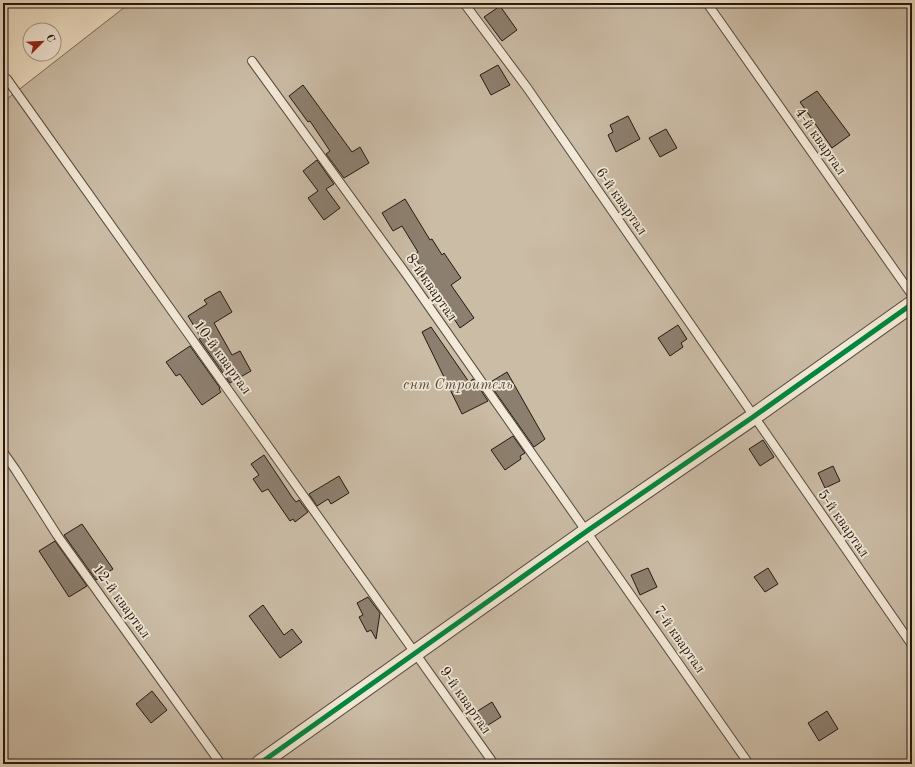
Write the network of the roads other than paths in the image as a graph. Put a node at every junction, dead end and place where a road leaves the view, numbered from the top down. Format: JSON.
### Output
{"nodes":[{"id":1,"x":464,"y":3,"type":"edge"},
{"id":2,"x":707,"y":3,"type":"edge"},
{"id":3,"x":252,"y":61,"type":"dead end"},
{"id":4,"x":7,"y":79,"type":"dead end"},
{"id":5,"x":912,"y":295,"type":"edge"},
{"id":6,"x":912,"y":304,"type":"edge"},
{"id":7,"x":753,"y":417,"type":"junction"},
{"id":8,"x":3,"y":452,"type":"edge"},
{"id":9,"x":587,"y":531,"type":"junction"},
{"id":10,"x":912,"y":645,"type":"edge"},
{"id":11,"x":416,"y":652,"type":"junction"},
{"id":12,"x":221,"y":764,"type":"edge"},
{"id":13,"x":258,"y":764,"type":"edge"},
{"id":14,"x":494,"y":764,"type":"edge"},
{"id":15,"x":749,"y":764,"type":"edge"}],
"edges":[{"from":1,"to":7,"type":"lane","name":"6-й квартал"},
{"from":2,"to":5,"type":"lane","name":"4-й квартал"},
{"from":3,"to":9,"type":"lane","name":"8-й квартал"},
{"from":4,"to":11,"type":"lane","name":"10-й квартал"},
{"from":6,"to":7,"type":"street"},
{"from":7,"to":9,"type":"street"},
{"from":7,"to":10,"type":"lane","name":"5-й квартал"},
{"from":8,"to":12,"type":"lane","name":"12-й квартал"},
{"from":9,"to":11,"type":"street"},
{"from":9,"to":15,"type":"lane","name":"7-й квартал"},
{"from":11,"to":13,"type":"street"},
{"from":11,"to":14,"type":"lane","name":"9-й квартал"}]}
